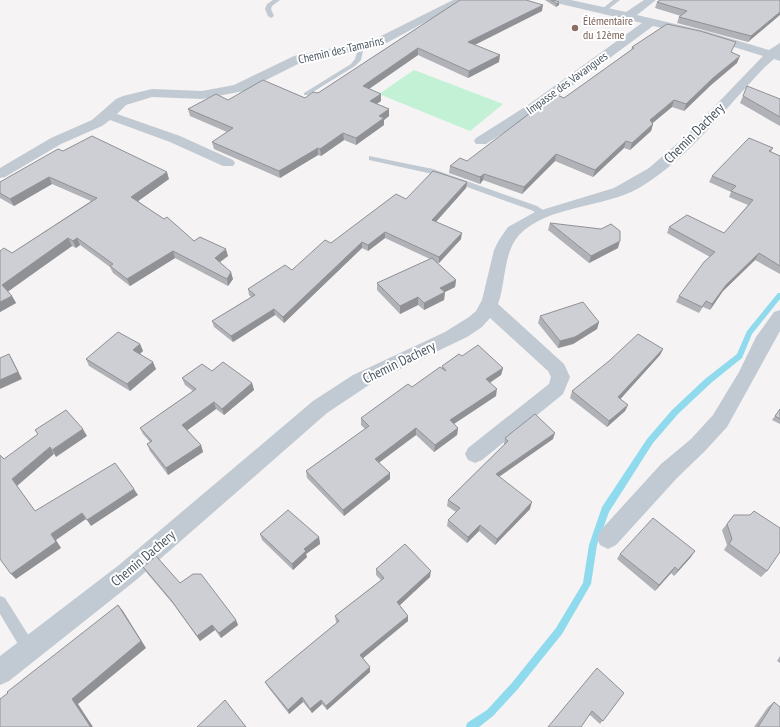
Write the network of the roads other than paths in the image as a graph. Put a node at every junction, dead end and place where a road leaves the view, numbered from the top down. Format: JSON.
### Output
{"nodes":[{"id":1,"x":277,"y":0,"type":"edge"},
{"id":2,"x":461,"y":0,"type":"edge"},
{"id":3,"x":556,"y":0,"type":"edge"},
{"id":4,"x":617,"y":0,"type":"edge"},
{"id":5,"x":651,"y":0,"type":"edge"},
{"id":6,"x":604,"y":10,"type":"junction"},
{"id":7,"x":271,"y":16,"type":"dead end"},
{"id":8,"x":628,"y":16,"type":"junction"},
{"id":9,"x":652,"y":21,"type":"junction"},
{"id":10,"x":361,"y":47,"type":"junction"},
{"id":11,"x":777,"y":53,"type":"edge"},
{"id":12,"x":306,"y":94,"type":"dead end"},
{"id":13,"x":108,"y":115,"type":"junction"},
{"id":14,"x":481,"y":141,"type":"dead end"},
{"id":15,"x":372,"y":158,"type":"dead end"},
{"id":16,"x":228,"y":162,"type":"dead end"},
{"id":17,"x":0,"y":174,"type":"edge"},
{"id":18,"x":545,"y":214,"type":"junction"},
{"id":19,"x":488,"y":304,"type":"junction"},
{"id":20,"x":780,"y":317,"type":"edge"},
{"id":21,"x":475,"y":454,"type":"dead end"},
{"id":22,"x":608,"y":538,"type":"dead end"},
{"id":23,"x":0,"y":602,"type":"edge"},
{"id":24,"x":29,"y":649,"type":"junction"},
{"id":25,"x":0,"y":672,"type":"edge"}],
"edges":[{"from":1,"to":7,"type":"lane"},
{"from":2,"to":10,"type":"street","name":"Chemin des Tamarins"},
{"from":3,"to":6,"type":"street"},
{"from":4,"to":6,"type":"lane"},
{"from":5,"to":8,"type":"street"},
{"from":6,"to":8,"type":"street"},
{"from":8,"to":9,"type":"street"},
{"from":9,"to":11,"type":"street"},
{"from":9,"to":14,"type":"street","name":"Impasse des Vavangues"},
{"from":10,"to":12,"type":"lane"},
{"from":10,"to":13,"type":"street","name":"Chemin des Tamarins"},
{"from":11,"to":18,"type":"street","name":"Chemin Dachery"},
{"from":13,"to":16,"type":"street"},
{"from":13,"to":17,"type":"street","name":"Chemin des Tamarins"},
{"from":15,"to":18,"type":"lane"},
{"from":18,"to":19,"type":"street","name":"Chemin Dachery"},
{"from":19,"to":21,"type":"street"},
{"from":19,"to":24,"type":"street","name":"Chemin Dachery"},
{"from":20,"to":22,"type":"street"},
{"from":23,"to":24,"type":"lane"},
{"from":24,"to":25,"type":"street","name":"Chemin Dachery"}]}
